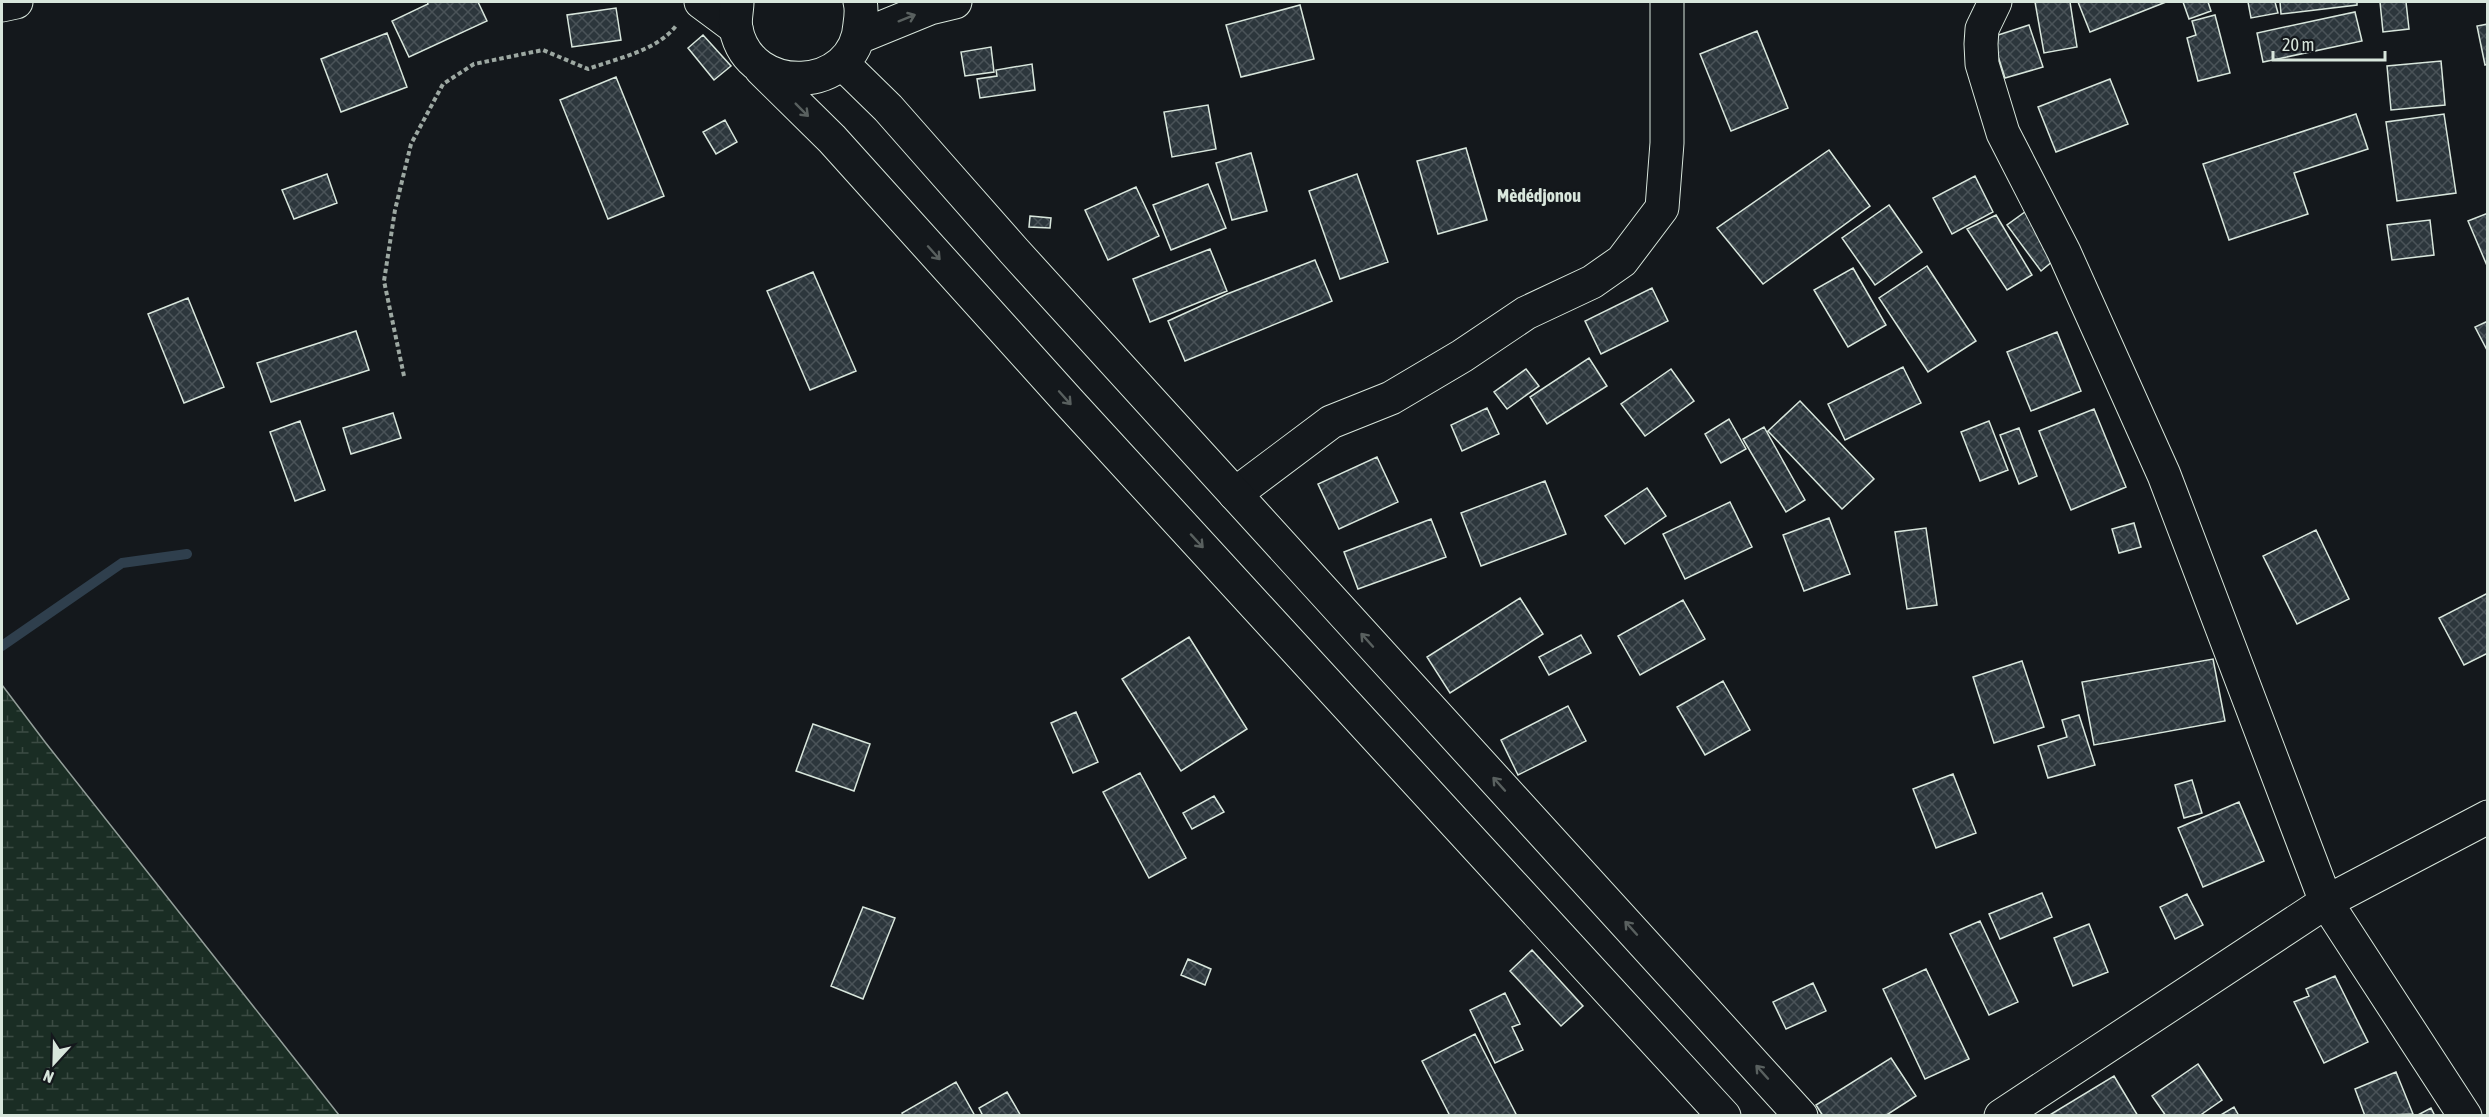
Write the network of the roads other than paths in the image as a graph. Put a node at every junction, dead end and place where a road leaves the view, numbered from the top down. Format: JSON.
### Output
{"nodes":[{"id":1,"x":16,"y":2,"type":"edge"},
{"id":2,"x":860,"y":2,"type":"edge"},
{"id":3,"x":955,"y":2,"type":"edge"},
{"id":4,"x":1666,"y":2,"type":"edge"},
{"id":5,"x":1995,"y":2,"type":"edge"},
{"id":6,"x":2,"y":5,"type":"edge"},
{"id":7,"x":690,"y":11,"type":"edge"},
{"id":8,"x":736,"y":15,"type":"edge"},
{"id":9,"x":851,"y":50,"type":"junction"},
{"id":10,"x":761,"y":69,"type":"junction"},
{"id":11,"x":1235,"y":494,"type":"junction"},
{"id":12,"x":2487,"y":817,"type":"edge"},
{"id":13,"x":2326,"y":902,"type":"junction"},
{"id":14,"x":1724,"y":1116,"type":"edge"},
{"id":15,"x":1801,"y":1116,"type":"edge"},
{"id":16,"x":2001,"y":1116,"type":"edge"},
{"id":17,"x":2465,"y":1116,"type":"edge"}],
"edges":[{"from":1,"to":6,"type":"main road"},
{"from":2,"to":9,"type":"main road"},
{"from":9,"to":3,"type":"main road","one_way":true},
{"from":4,"to":11,"type":"main road"},
{"from":5,"to":13,"type":"main road"},
{"from":7,"to":8,"type":"main road"},
{"from":8,"to":10,"type":"main road"},
{"from":9,"to":10,"type":"main road"},
{"from":9,"to":11,"type":"main road"},
{"from":10,"to":14,"type":"main road","one_way":true},
{"from":15,"to":11,"type":"main road","one_way":true},
{"from":12,"to":13,"type":"main road"},
{"from":13,"to":16,"type":"main road"},
{"from":13,"to":17,"type":"main road"}]}
